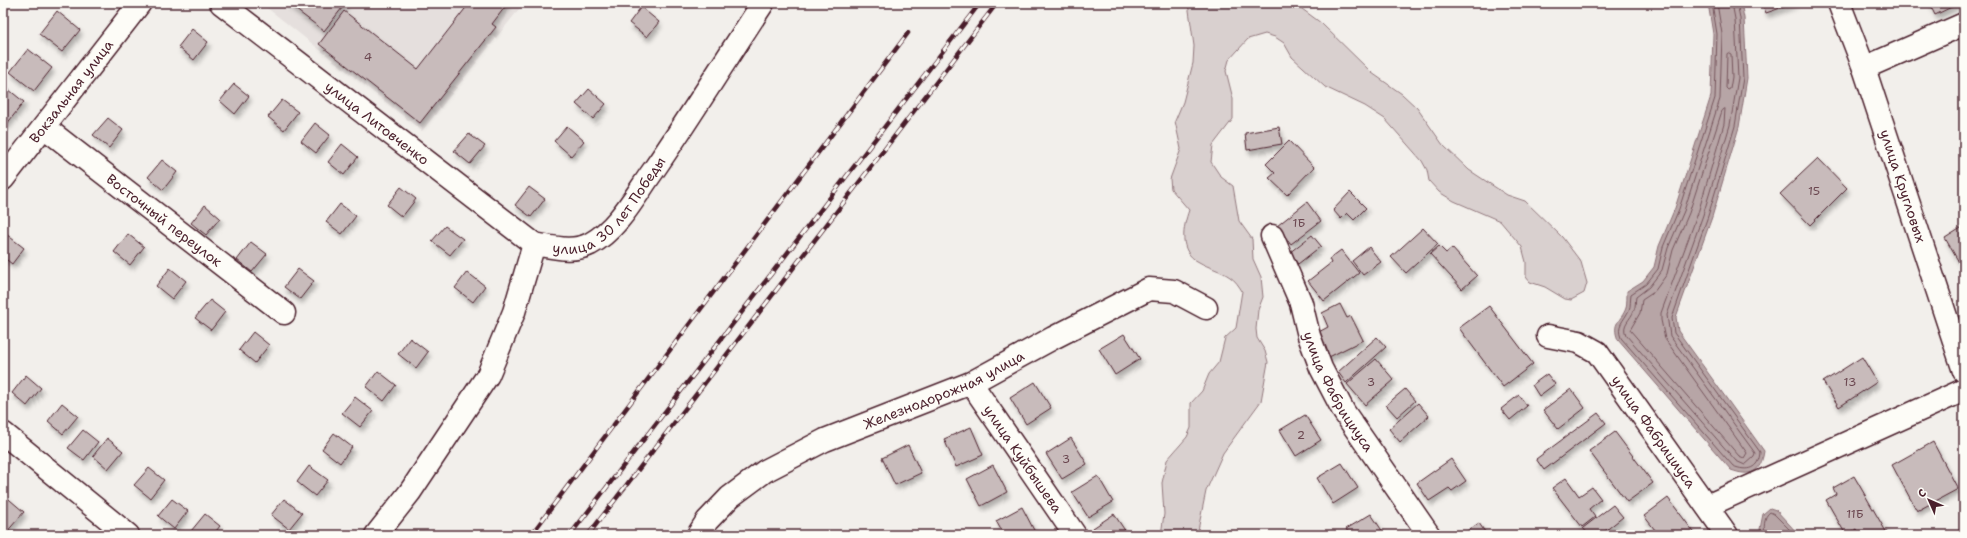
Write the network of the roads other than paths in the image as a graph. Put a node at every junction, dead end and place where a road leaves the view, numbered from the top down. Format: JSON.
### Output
{"nodes":[{"id":1,"x":140,"y":3,"type":"edge"},
{"id":2,"x":221,"y":3,"type":"edge"},
{"id":3,"x":763,"y":3,"type":"edge"},
{"id":4,"x":1839,"y":3,"type":"edge"},
{"id":5,"x":1964,"y":24,"type":"edge"},
{"id":6,"x":1864,"y":68,"type":"junction"},
{"id":7,"x":44,"y":127,"type":"junction"},
{"id":8,"x":10,"y":154,"type":"edge"},
{"id":9,"x":3,"y":179,"type":"edge"},
{"id":10,"x":1272,"y":236,"type":"dead end"},
{"id":11,"x":534,"y":244,"type":"junction"},
{"id":12,"x":1206,"y":308,"type":"dead end"},
{"id":13,"x":284,"y":313,"type":"dead end"},
{"id":14,"x":1548,"y":336,"type":"dead end"},
{"id":15,"x":1964,"y":371,"type":"edge"},
{"id":16,"x":971,"y":383,"type":"junction"},
{"id":17,"x":1964,"y":390,"type":"edge"},
{"id":18,"x":3,"y":433,"type":"edge"},
{"id":19,"x":1707,"y":506,"type":"junction"},
{"id":20,"x":128,"y":535,"type":"edge"},
{"id":21,"x":376,"y":535,"type":"edge"},
{"id":22,"x":698,"y":535,"type":"edge"},
{"id":23,"x":1075,"y":535,"type":"edge"},
{"id":24,"x":1429,"y":535,"type":"edge"},
{"id":25,"x":1727,"y":535,"type":"edge"}],
"edges":[{"from":1,"to":7,"type":"street","name":"Вокзальная улица"},
{"from":2,"to":11,"type":"street","name":"улица Литовченко"},
{"from":3,"to":11,"type":"street","name":"улица 30 лет Победы"},
{"from":4,"to":6,"type":"street","name":"улица Кругловых"},
{"from":5,"to":6,"type":"street"},
{"from":6,"to":15,"type":"street","name":"улица Кругловых"},
{"from":7,"to":8,"type":"street","name":"Вокзальная улица"},
{"from":7,"to":13,"type":"street","name":"Восточный переулок"},
{"from":8,"to":9,"type":"street","name":"Вокзальная улица"},
{"from":10,"to":24,"type":"street","name":"улица Фабрициуса"},
{"from":11,"to":21,"type":"street","name":"улица 30 лет Победы"},
{"from":12,"to":16,"type":"street","name":"Железнодорожная улица"},
{"from":14,"to":19,"type":"street","name":"улица Фабрициуса"},
{"from":16,"to":22,"type":"street","name":"Железнодорожная улица"},
{"from":16,"to":23,"type":"street","name":"улица Куйбышева"},
{"from":17,"to":19,"type":"street"},
{"from":18,"to":20,"type":"street"},
{"from":19,"to":25,"type":"street","name":"улица Фабрициуса"}]}
